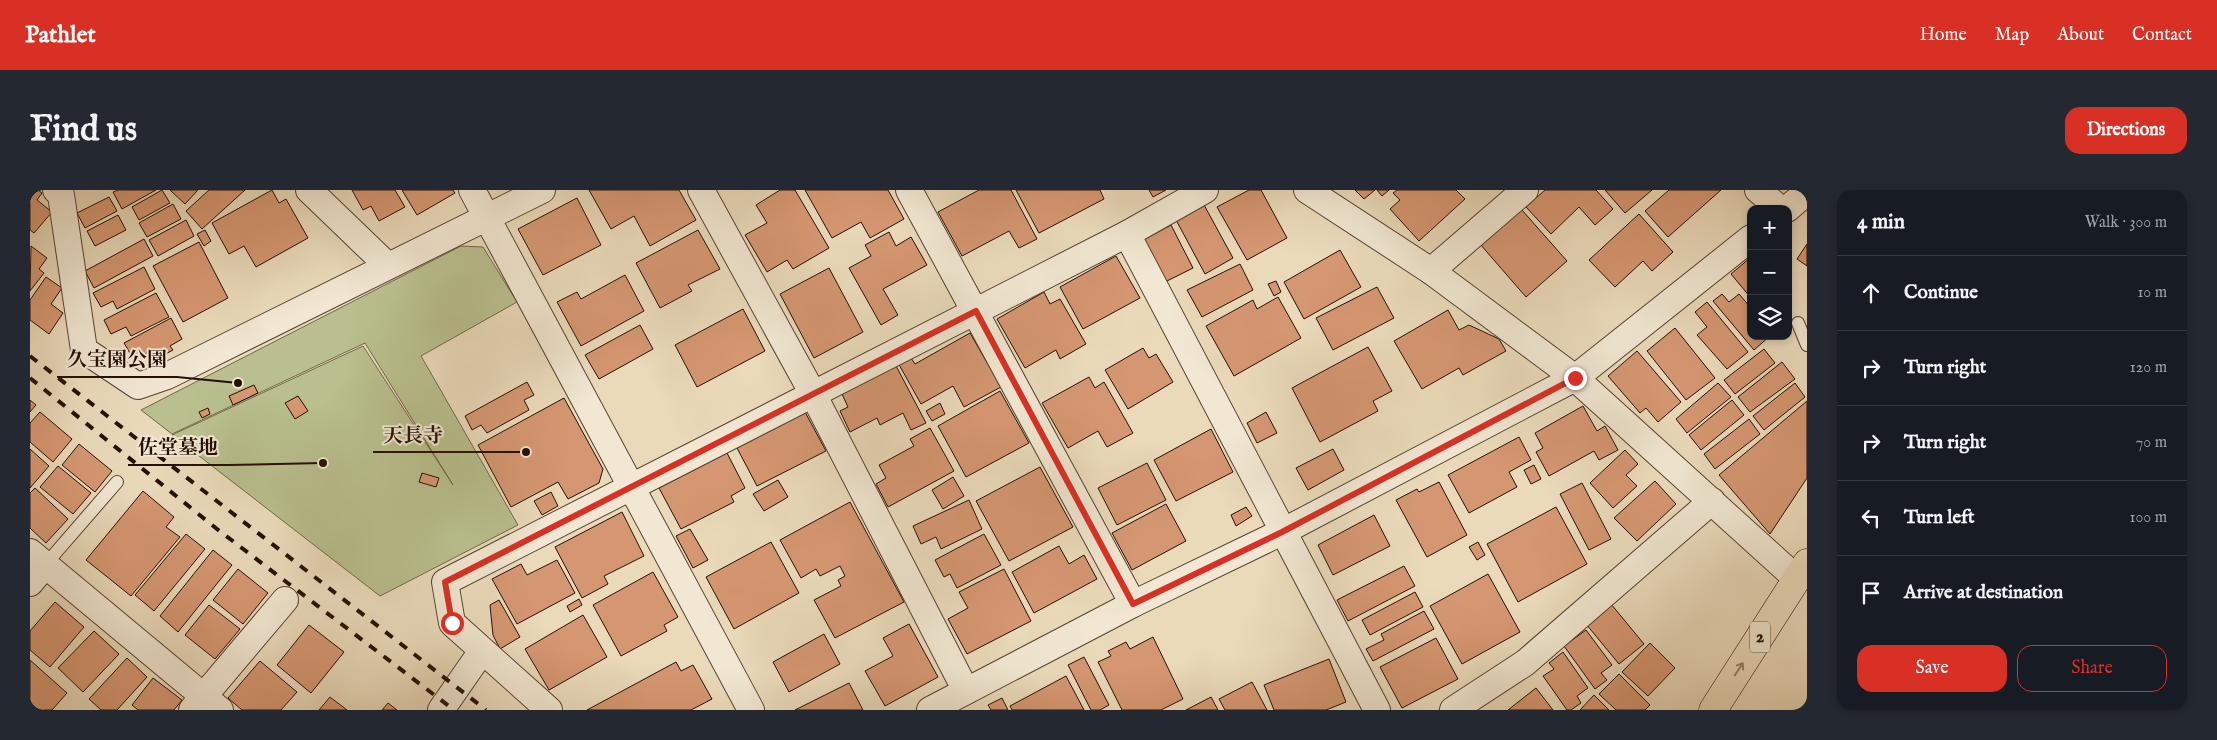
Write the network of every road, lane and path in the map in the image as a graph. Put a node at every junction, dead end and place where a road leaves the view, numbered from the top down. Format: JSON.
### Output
{"nodes":[{"id":1,"x":56,"y":190,"type":"edge"},
{"id":2,"x":309,"y":190,"type":"edge"},
{"id":3,"x":472,"y":190,"type":"edge"},
{"id":4,"x":542,"y":190,"type":"edge"},
{"id":5,"x":701,"y":190,"type":"edge"},
{"id":6,"x":909,"y":190,"type":"edge"},
{"id":7,"x":1205,"y":190,"type":"edge"},
{"id":8,"x":1307,"y":190,"type":"edge"},
{"id":9,"x":1525,"y":190,"type":"edge"},
{"id":10,"x":1758,"y":190,"type":"edge"},
{"id":11,"x":1807,"y":192,"type":"edge"},
{"id":12,"x":1775,"y":205,"type":"edge"},
{"id":13,"x":1792,"y":205,"type":"edge"},
{"id":14,"x":487,"y":217,"type":"junction"},
{"id":15,"x":1127,"y":234,"type":"junction"},
{"id":16,"x":1747,"y":241,"type":"edge"},
{"id":17,"x":387,"y":265,"type":"junction"},
{"id":18,"x":1431,"y":271,"type":"junction"},
{"id":19,"x":976,"y":311,"type":"junction"},
{"id":20,"x":1798,"y":323,"type":"dead end"},
{"id":21,"x":1807,"y":345,"type":"edge"},
{"id":22,"x":1575,"y":378,"type":"junction"},
{"id":23,"x":814,"y":394,"type":"junction"},
{"id":24,"x":117,"y":482,"type":"dead end"},
{"id":25,"x":633,"y":487,"type":"junction"},
{"id":26,"x":1712,"y":501,"type":"junction"},
{"id":27,"x":1282,"y":532,"type":"junction"},
{"id":28,"x":35,"y":567,"type":"edge"},
{"id":29,"x":1802,"y":571,"type":"edge"},
{"id":30,"x":286,"y":600,"type":"dead end"},
{"id":31,"x":1133,"y":604,"type":"junction"},
{"id":32,"x":482,"y":651,"type":"junction"},
{"id":33,"x":966,"y":691,"type":"junction"},
{"id":34,"x":205,"y":706,"type":"edge"},
{"id":35,"x":441,"y":710,"type":"edge"},
{"id":36,"x":549,"y":710,"type":"edge"},
{"id":37,"x":751,"y":710,"type":"edge"},
{"id":38,"x":930,"y":710,"type":"edge"},
{"id":39,"x":1377,"y":710,"type":"edge"},
{"id":40,"x":1453,"y":710,"type":"edge"},
{"id":41,"x":1712,"y":710,"type":"edge"}],
"edges":[{"from":1,"to":17,"type":"street"},
{"from":2,"to":17,"type":"street"},
{"from":3,"to":14,"type":"street"},
{"from":4,"to":14,"type":"street"},
{"from":5,"to":23,"type":"street"},
{"from":6,"to":19,"type":"street"},
{"from":7,"to":15,"type":"street"},
{"from":8,"to":18,"type":"street"},
{"from":9,"to":18,"type":"street"},
{"from":10,"to":12,"type":"street"},
{"from":11,"to":13,"type":"street"},
{"from":14,"to":17,"type":"street"},
{"from":14,"to":25,"type":"street"},
{"from":15,"to":19,"type":"street"},
{"from":15,"to":27,"type":"street"},
{"from":16,"to":22,"type":"street"},
{"from":18,"to":22,"type":"street"},
{"from":19,"to":23,"type":"street"},
{"from":19,"to":31,"type":"street"},
{"from":20,"to":21,"type":"lane"},
{"from":22,"to":26,"type":"street"},
{"from":22,"to":27,"type":"street"},
{"from":23,"to":25,"type":"street"},
{"from":23,"to":33,"type":"street"},
{"from":24,"to":28,"type":"lane"},
{"from":25,"to":32,"type":"street"},
{"from":25,"to":37,"type":"street"},
{"from":26,"to":29,"type":"street"},
{"from":26,"to":40,"type":"street"},
{"from":27,"to":31,"type":"street"},
{"from":27,"to":39,"type":"street"},
{"from":28,"to":34,"type":"street"},
{"from":41,"to":29,"type":"main road","number":"2","one_way":true},
{"from":30,"to":34,"type":"street"},
{"from":31,"to":33,"type":"street"},
{"from":32,"to":35,"type":"street"},
{"from":32,"to":36,"type":"street"},
{"from":33,"to":38,"type":"street"}]}
